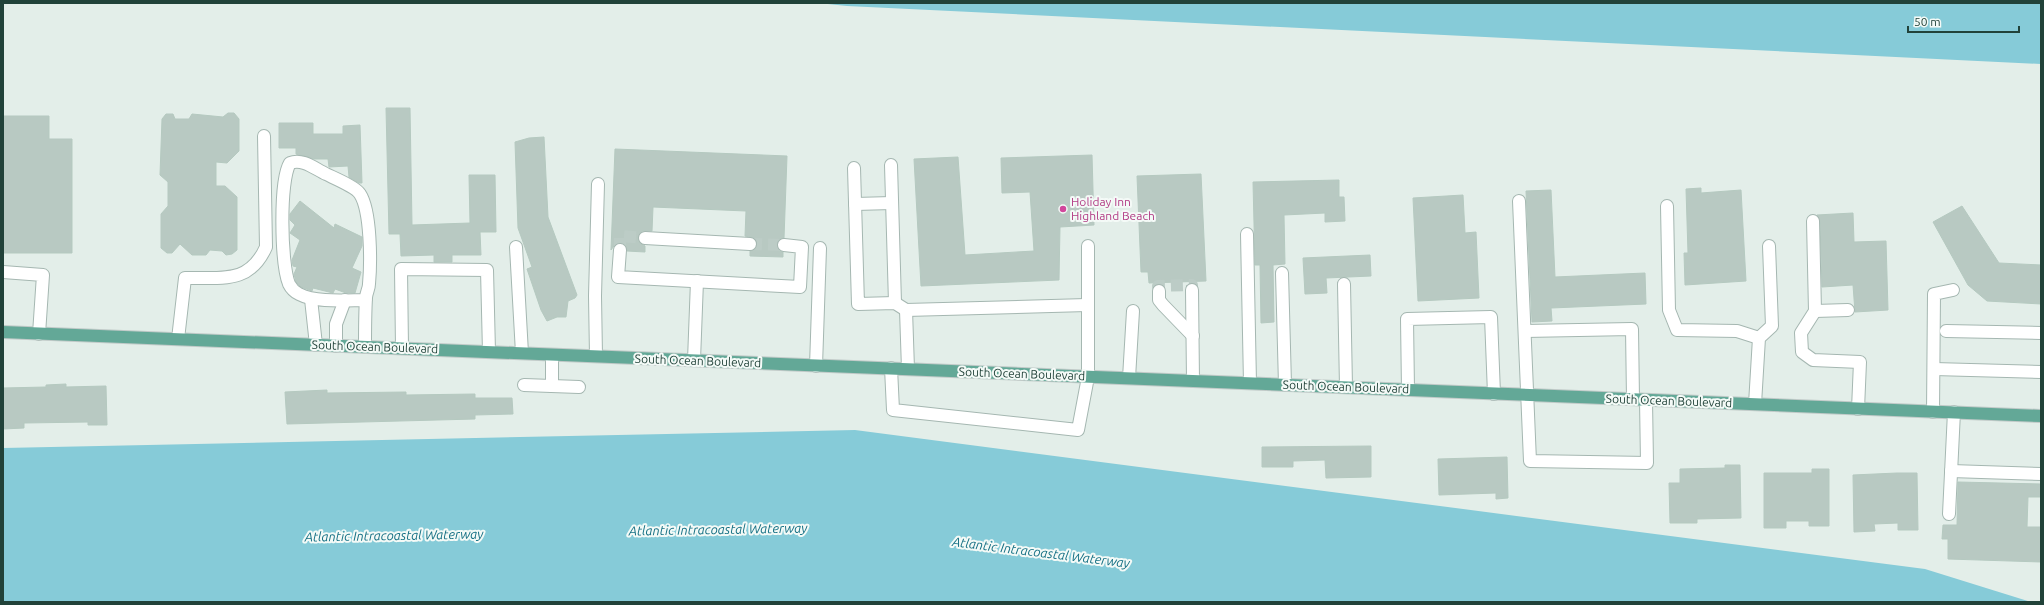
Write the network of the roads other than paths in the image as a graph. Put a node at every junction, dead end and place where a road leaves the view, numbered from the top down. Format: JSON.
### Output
{"nodes":[{"id":1,"x":264,"y":136,"type":"dead end"},
{"id":2,"x":890,"y":165,"type":"dead end"},
{"id":3,"x":854,"y":168,"type":"dead end"},
{"id":4,"x":598,"y":184,"type":"dead end"},
{"id":5,"x":1519,"y":201,"type":"dead end"},
{"id":6,"x":892,"y":203,"type":"junction"},
{"id":7,"x":855,"y":204,"type":"junction"},
{"id":8,"x":1667,"y":206,"type":"dead end"},
{"id":9,"x":1813,"y":221,"type":"dead end"},
{"id":10,"x":1247,"y":234,"type":"dead end"},
{"id":11,"x":646,"y":238,"type":"tunnel mouth"},
{"id":12,"x":750,"y":244,"type":"tunnel mouth"},
{"id":13,"x":784,"y":245,"type":"tunnel mouth"},
{"id":14,"x":1088,"y":246,"type":"dead end"},
{"id":15,"x":1769,"y":246,"type":"dead end"},
{"id":16,"x":516,"y":247,"type":"dead end"},
{"id":17,"x":820,"y":248,"type":"dead end"},
{"id":18,"x":620,"y":250,"type":"tunnel mouth"},
{"id":19,"x":3,"y":272,"type":"edge"},
{"id":20,"x":1282,"y":273,"type":"dead end"},
{"id":21,"x":697,"y":281,"type":"junction"},
{"id":22,"x":1344,"y":284,"type":"dead end"},
{"id":23,"x":1192,"y":290,"type":"dead end"},
{"id":24,"x":1952,"y":290,"type":"dead end"},
{"id":25,"x":1159,"y":291,"type":"dead end"},
{"id":26,"x":311,"y":299,"type":"junction"},
{"id":27,"x":345,"y":300,"type":"junction"},
{"id":28,"x":366,"y":300,"type":"junction"},
{"id":29,"x":895,"y":304,"type":"junction"},
{"id":30,"x":1088,"y":305,"type":"junction"},
{"id":31,"x":906,"y":310,"type":"junction"},
{"id":32,"x":1848,"y":310,"type":"dead end"},
{"id":33,"x":1133,"y":311,"type":"dead end"},
{"id":34,"x":1815,"y":311,"type":"junction"},
{"id":35,"x":1525,"y":331,"type":"junction"},
{"id":36,"x":1946,"y":331,"type":"dead end"},
{"id":37,"x":3,"y":332,"type":"edge"},
{"id":38,"x":2041,"y":333,"type":"edge"},
{"id":39,"x":40,"y":334,"type":"junction"},
{"id":40,"x":1193,"y":336,"type":"junction"},
{"id":41,"x":1759,"y":338,"type":"junction"},
{"id":42,"x":178,"y":339,"type":"junction"},
{"id":43,"x":316,"y":345,"type":"junction"},
{"id":44,"x":336,"y":346,"type":"junction"},
{"id":45,"x":365,"y":347,"type":"junction"},
{"id":46,"x":402,"y":348,"type":"junction"},
{"id":47,"x":489,"y":352,"type":"junction"},
{"id":48,"x":522,"y":353,"type":"junction"},
{"id":49,"x":552,"y":355,"type":"junction"},
{"id":50,"x":596,"y":356,"type":"junction"},
{"id":51,"x":694,"y":360,"type":"junction"},
{"id":52,"x":816,"y":366,"type":"junction"},
{"id":53,"x":892,"y":368,"type":"junction"},
{"id":54,"x":908,"y":369,"type":"junction"},
{"id":55,"x":1934,"y":369,"type":"junction"},
{"id":56,"x":2041,"y":372,"type":"edge"},
{"id":57,"x":1088,"y":377,"type":"junction"},
{"id":58,"x":1129,"y":378,"type":"junction"},
{"id":59,"x":1193,"y":381,"type":"junction"},
{"id":60,"x":1250,"y":383,"type":"junction"},
{"id":61,"x":524,"y":385,"type":"dead end"},
{"id":62,"x":1285,"y":385,"type":"junction"},
{"id":63,"x":552,"y":386,"type":"junction"},
{"id":64,"x":579,"y":386,"type":"dead end"},
{"id":65,"x":1346,"y":387,"type":"junction"},
{"id":66,"x":1408,"y":390,"type":"junction"},
{"id":67,"x":1494,"y":394,"type":"junction"},
{"id":68,"x":1528,"y":395,"type":"junction"},
{"id":69,"x":1633,"y":399,"type":"junction"},
{"id":70,"x":1646,"y":400,"type":"junction"},
{"id":71,"x":1755,"y":404,"type":"junction"},
{"id":72,"x":1858,"y":408,"type":"junction"},
{"id":73,"x":1933,"y":412,"type":"junction"},
{"id":74,"x":1954,"y":412,"type":"junction"},
{"id":75,"x":2041,"y":416,"type":"edge"},
{"id":76,"x":1951,"y":471,"type":"junction"},
{"id":77,"x":2041,"y":474,"type":"edge"},
{"id":78,"x":1949,"y":514,"type":"dead end"}],
"edges":[{"from":1,"to":42,"type":"lane"},
{"from":2,"to":6,"type":"lane"},
{"from":3,"to":7,"type":"lane"},
{"from":4,"to":50,"type":"lane"},
{"from":5,"to":35,"type":"lane"},
{"from":6,"to":7,"type":"lane"},
{"from":6,"to":29,"type":"lane"},
{"from":7,"to":29,"type":"lane"},
{"from":8,"to":41,"type":"lane"},
{"from":9,"to":34,"type":"lane"},
{"from":10,"to":60,"type":"lane"},
{"from":11,"to":12,"type":"lane"},
{"from":13,"to":21,"type":"lane"},
{"from":14,"to":30,"type":"lane"},
{"from":15,"to":41,"type":"lane"},
{"from":16,"to":48,"type":"lane"},
{"from":17,"to":52,"type":"lane"},
{"from":18,"to":21,"type":"lane"},
{"from":19,"to":39,"type":"lane"},
{"from":20,"to":62,"type":"lane"},
{"from":21,"to":51,"type":"lane"},
{"from":22,"to":65,"type":"lane"},
{"from":23,"to":40,"type":"lane"},
{"from":24,"to":55,"type":"lane"},
{"from":25,"to":40,"type":"lane"},
{"from":26,"to":27,"type":"lane"},
{"from":26,"to":28,"type":"lane"},
{"from":26,"to":43,"type":"lane"},
{"from":27,"to":28,"type":"lane"},
{"from":27,"to":44,"type":"lane"},
{"from":28,"to":45,"type":"lane"},
{"from":29,"to":31,"type":"lane"},
{"from":30,"to":31,"type":"lane"},
{"from":30,"to":57,"type":"lane"},
{"from":31,"to":54,"type":"lane"},
{"from":32,"to":34,"type":"lane"},
{"from":33,"to":58,"type":"lane"},
{"from":34,"to":72,"type":"lane"},
{"from":35,"to":68,"type":"lane"},
{"from":35,"to":69,"type":"lane"},
{"from":36,"to":38,"type":"lane"},
{"from":37,"to":39,"type":"main road","name":"South Ocean Boulevard"},
{"from":39,"to":42,"type":"main road","name":"South Ocean Boulevard"},
{"from":40,"to":59,"type":"lane"},
{"from":41,"to":71,"type":"lane"},
{"from":42,"to":43,"type":"main road","name":"South Ocean Boulevard"},
{"from":43,"to":44,"type":"main road","name":"South Ocean Boulevard"},
{"from":44,"to":45,"type":"main road","name":"South Ocean Boulevard"},
{"from":45,"to":46,"type":"main road","name":"South Ocean Boulevard"},
{"from":46,"to":47,"type":"main road","name":"South Ocean Boulevard"},
{"from":46,"to":47,"type":"lane"},
{"from":47,"to":48,"type":"main road","name":"South Ocean Boulevard"},
{"from":48,"to":49,"type":"main road","name":"South Ocean Boulevard"},
{"from":49,"to":50,"type":"main road","name":"South Ocean Boulevard"},
{"from":49,"to":63,"type":"lane"},
{"from":50,"to":51,"type":"main road","name":"South Ocean Boulevard"},
{"from":51,"to":52,"type":"main road","name":"South Ocean Boulevard"},
{"from":52,"to":53,"type":"main road","name":"South Ocean Boulevard"},
{"from":53,"to":54,"type":"main road","name":"South Ocean Boulevard"},
{"from":53,"to":57,"type":"lane"},
{"from":54,"to":57,"type":"main road","name":"South Ocean Boulevard"},
{"from":55,"to":56,"type":"lane"},
{"from":55,"to":73,"type":"lane"},
{"from":57,"to":58,"type":"main road","name":"South Ocean Boulevard"},
{"from":58,"to":59,"type":"main road","name":"South Ocean Boulevard"},
{"from":59,"to":60,"type":"main road","name":"South Ocean Boulevard"},
{"from":60,"to":62,"type":"main road","name":"South Ocean Boulevard"},
{"from":61,"to":63,"type":"lane"},
{"from":62,"to":65,"type":"main road","name":"South Ocean Boulevard"},
{"from":63,"to":64,"type":"lane"},
{"from":65,"to":66,"type":"main road","name":"South Ocean Boulevard"},
{"from":66,"to":67,"type":"main road","name":"South Ocean Boulevard"},
{"from":66,"to":67,"type":"lane"},
{"from":67,"to":68,"type":"main road","name":"South Ocean Boulevard"},
{"from":68,"to":69,"type":"main road","name":"South Ocean Boulevard"},
{"from":68,"to":70,"type":"lane"},
{"from":69,"to":70,"type":"main road","name":"South Ocean Boulevard"},
{"from":70,"to":71,"type":"main road","name":"South Ocean Boulevard"},
{"from":71,"to":72,"type":"main road","name":"South Ocean Boulevard"},
{"from":72,"to":73,"type":"main road","name":"South Ocean Boulevard"},
{"from":73,"to":74,"type":"main road","name":"South Ocean Boulevard"},
{"from":74,"to":75,"type":"main road","name":"South Ocean Boulevard"},
{"from":74,"to":76,"type":"lane"},
{"from":76,"to":77,"type":"lane"},
{"from":76,"to":78,"type":"lane"}]}
